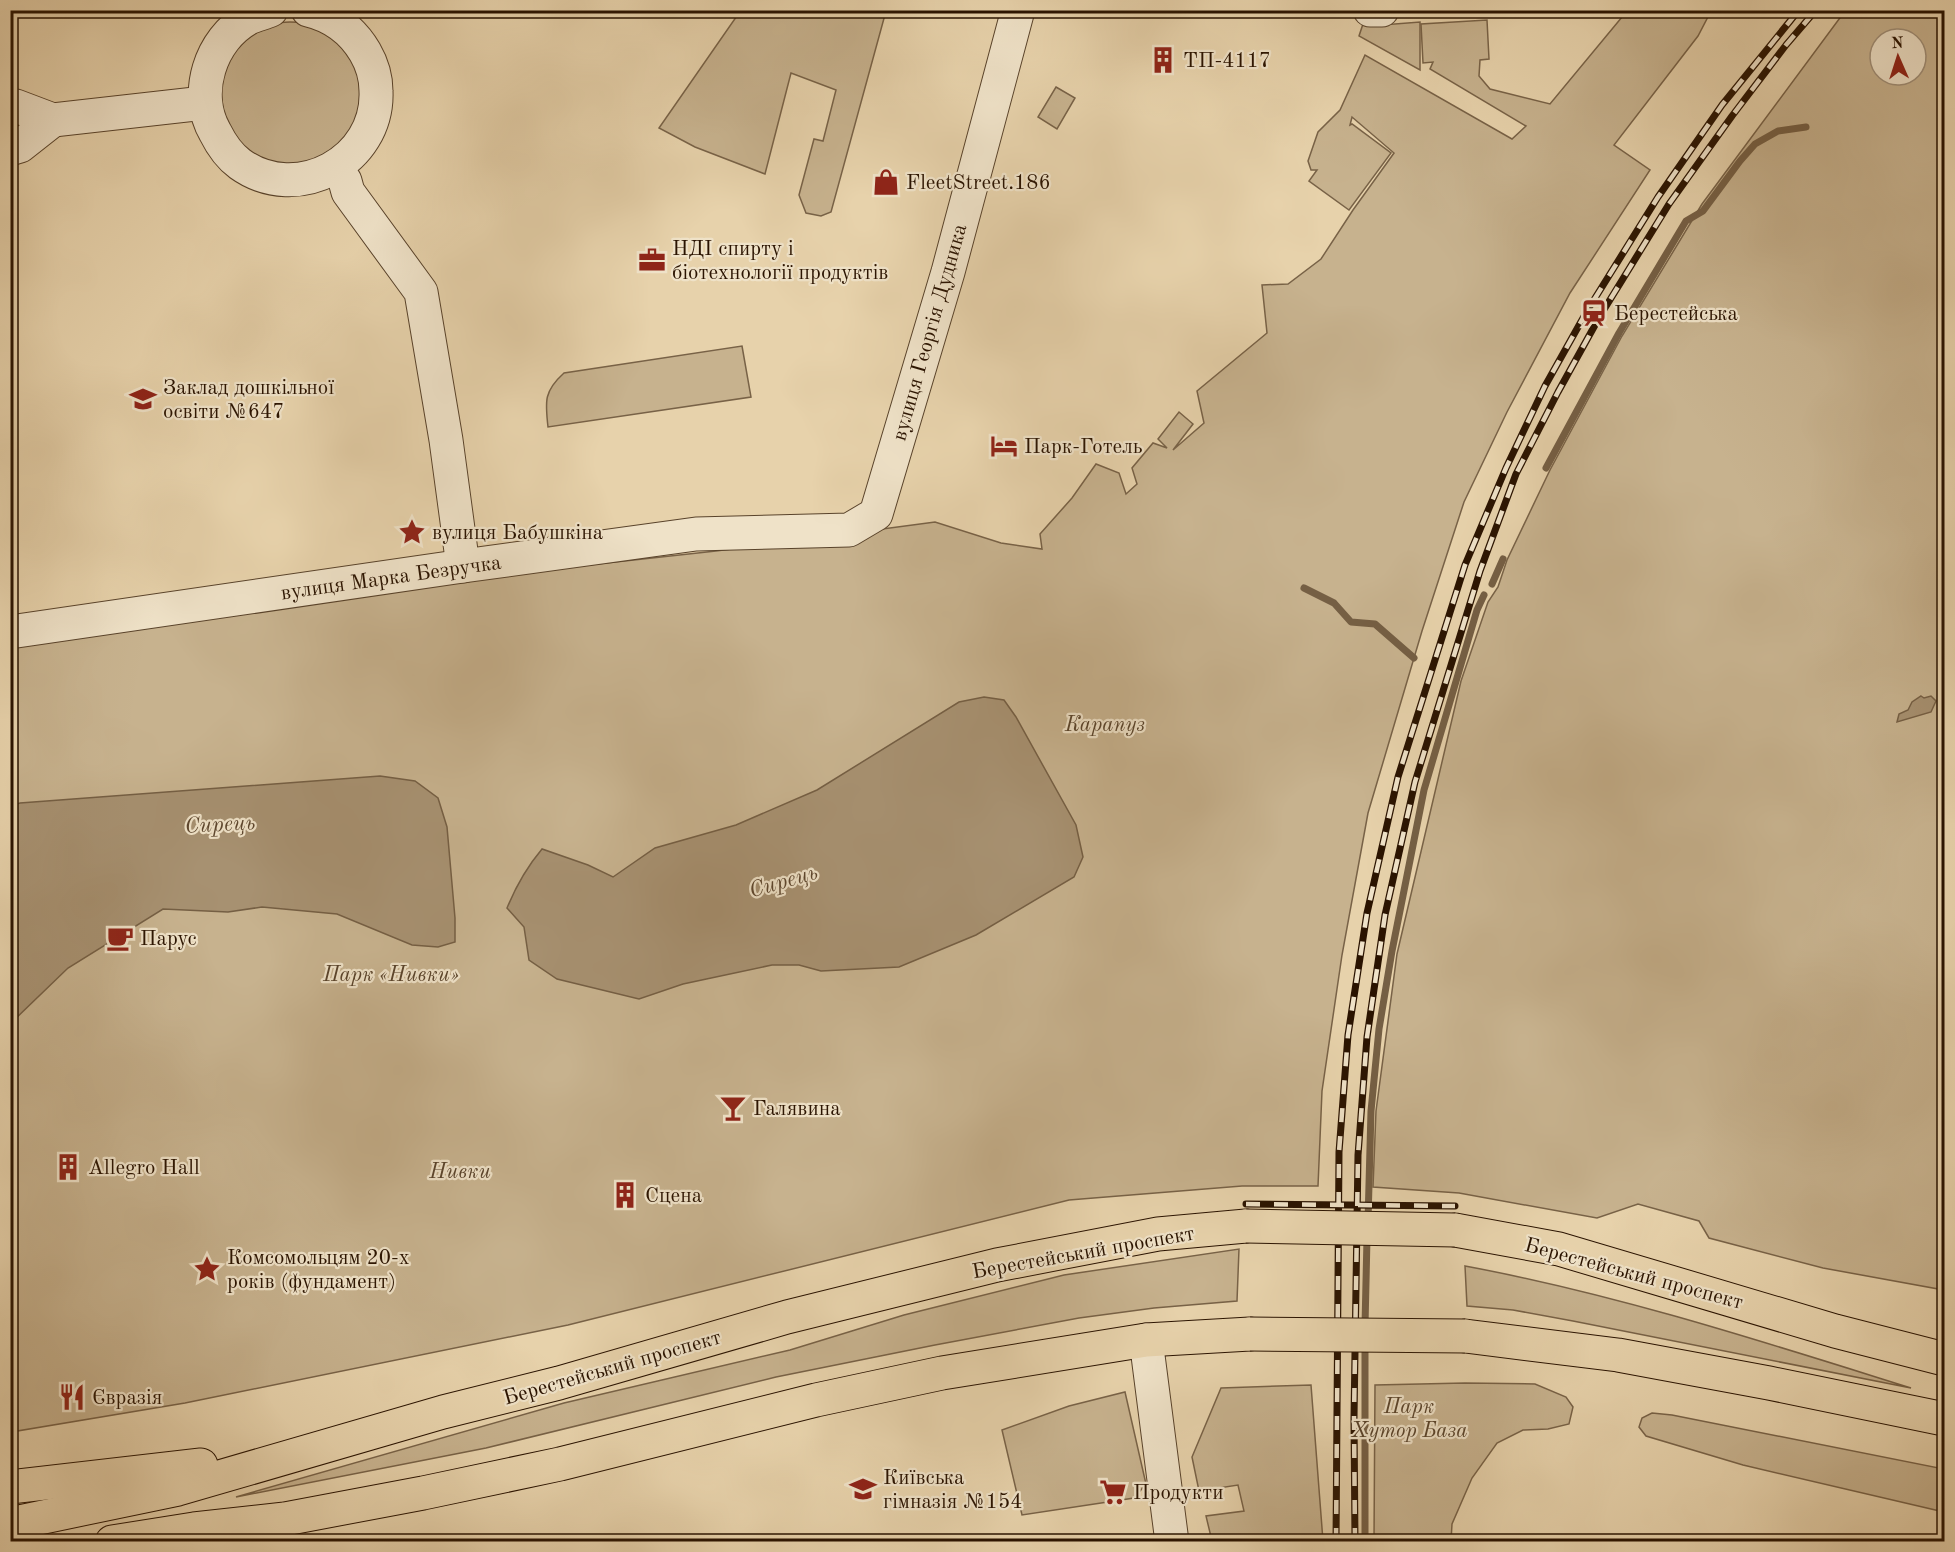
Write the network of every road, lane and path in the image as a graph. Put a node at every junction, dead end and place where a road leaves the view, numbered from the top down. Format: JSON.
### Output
{"nodes":[{"id":1,"x":271,"y":10,"type":"edge"},
{"id":2,"x":308,"y":10,"type":"edge"},
{"id":3,"x":1018,"y":10,"type":"edge"},
{"id":4,"x":1370,"y":10,"type":"edge"},
{"id":5,"x":1382,"y":10,"type":"edge"},
{"id":6,"x":346,"y":17,"type":"edge"},
{"id":7,"x":204,"y":103,"type":"junction"},
{"id":8,"x":10,"y":106,"type":"edge"},
{"id":9,"x":53,"y":120,"type":"junction"},
{"id":10,"x":10,"y":149,"type":"edge"},
{"id":11,"x":335,"y":167,"type":"junction"},
{"id":12,"x":876,"y":514,"type":"joint"},
{"id":13,"x":463,"y":566,"type":"junction"},
{"id":14,"x":10,"y":632,"type":"edge"},
{"id":15,"x":1146,"y":1340,"type":"junction"},
{"id":16,"x":1944,"y":1359,"type":"edge"},
{"id":17,"x":1944,"y":1419,"type":"edge"},
{"id":18,"x":301,"y":1454,"type":"junction"},
{"id":19,"x":10,"y":1487,"type":"edge"},
{"id":20,"x":285,"y":1519,"type":"junction"},
{"id":21,"x":10,"y":1524,"type":"edge"},
{"id":22,"x":112,"y":1542,"type":"edge"},
{"id":23,"x":206,"y":1542,"type":"edge"},
{"id":24,"x":1172,"y":1542,"type":"edge"}],
"edges":[{"from":1,"to":7,"type":"street"},
{"from":2,"to":6,"type":"street"},
{"from":3,"to":12,"type":"street","name":"вулиця Георгія Дудника"},
{"from":4,"to":5,"type":"street"},
{"from":6,"to":11,"type":"street"},
{"from":7,"to":9,"type":"street"},
{"from":7,"to":11,"type":"street"},
{"from":8,"to":9,"type":"street"},
{"from":9,"to":10,"type":"street"},
{"from":11,"to":13,"type":"street"},
{"from":12,"to":13,"type":"street","name":"вулиця Марка Безручка"},
{"from":13,"to":14,"type":"street","name":"вулиця Марка Безручка"},
{"from":15,"to":17,"type":"main road","bridge":true},
{"from":15,"to":20,"type":"main road"},
{"from":15,"to":24,"type":"street"},
{"from":16,"to":18,"type":"main road","name":"Берестейський проспект","bridge":true},
{"from":18,"to":19,"type":"main road","name":"Берестейський проспект"},
{"from":18,"to":21,"type":"main road","name":"Берестейський проспект"},
{"from":20,"to":22,"type":"main road"},
{"from":20,"to":23,"type":"main road"}]}
